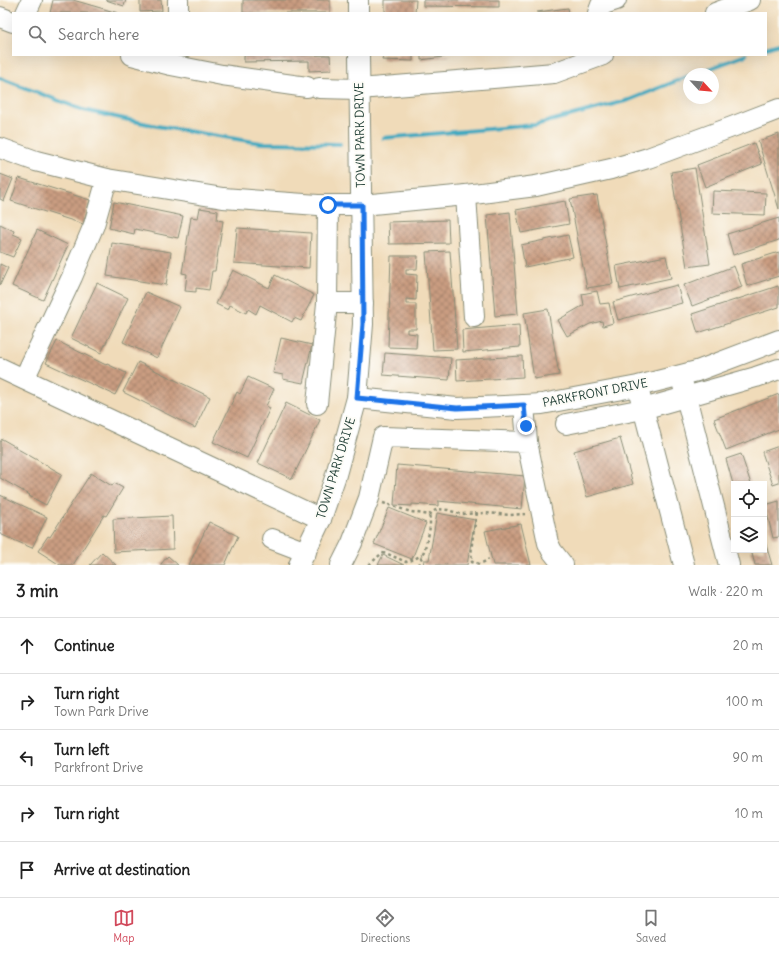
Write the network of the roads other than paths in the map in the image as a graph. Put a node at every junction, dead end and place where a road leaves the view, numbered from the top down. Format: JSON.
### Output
{"nodes":[{"id":1,"x":32,"y":0,"type":"edge"},
{"id":2,"x":178,"y":0,"type":"edge"},
{"id":3,"x":358,"y":0,"type":"edge"},
{"id":4,"x":616,"y":0,"type":"edge"},
{"id":5,"x":750,"y":0,"type":"edge"},
{"id":6,"x":26,"y":12,"type":"edge"},
{"id":7,"x":178,"y":12,"type":"edge"},
{"id":8,"x":358,"y":12,"type":"edge"},
{"id":9,"x":598,"y":12,"type":"edge"},
{"id":10,"x":718,"y":12,"type":"edge"},
{"id":11,"x":0,"y":17,"type":"edge"},
{"id":12,"x":12,"y":22,"type":"edge"},
{"id":13,"x":140,"y":56,"type":"edge"},
{"id":14,"x":359,"y":56,"type":"edge"},
{"id":15,"x":600,"y":56,"type":"edge"},
{"id":16,"x":174,"y":60,"type":"edge"},
{"id":17,"x":359,"y":88,"type":"junction"},
{"id":18,"x":779,"y":109,"type":"edge"},
{"id":19,"x":0,"y":148,"type":"edge"},
{"id":20,"x":107,"y":179,"type":"junction"},
{"id":21,"x":466,"y":195,"type":"junction"},
{"id":22,"x":328,"y":205,"type":"junction"},
{"id":23,"x":362,"y":205,"type":"junction"},
{"id":24,"x":327,"y":303,"type":"junction"},
{"id":25,"x":363,"y":303,"type":"junction"},
{"id":26,"x":474,"y":317,"type":"dead end"},
{"id":27,"x":779,"y":340,"type":"edge"},
{"id":28,"x":0,"y":368,"type":"edge"},
{"id":29,"x":779,"y":369,"type":"edge"},
{"id":30,"x":681,"y":375,"type":"junction"},
{"id":31,"x":24,"y":379,"type":"junction"},
{"id":32,"x":638,"y":386,"type":"junction"},
{"id":33,"x":686,"y":397,"type":"junction"},
{"id":34,"x":357,"y":398,"type":"junction"},
{"id":35,"x":317,"y":404,"type":"dead end"},
{"id":36,"x":524,"y":405,"type":"junction"},
{"id":37,"x":643,"y":409,"type":"junction"},
{"id":38,"x":566,"y":424,"type":"dead end"},
{"id":39,"x":527,"y":442,"type":"junction"},
{"id":40,"x":321,"y":519,"type":"junction"},
{"id":41,"x":272,"y":539,"type":"dead end"},
{"id":42,"x":302,"y":558,"type":"edge"},
{"id":43,"x":341,"y":565,"type":"edge"},
{"id":44,"x":563,"y":565,"type":"edge"},
{"id":45,"x":684,"y":565,"type":"edge"},
{"id":46,"x":729,"y":565,"type":"edge"}],
"edges":[{"from":1,"to":6,"type":"street"},
{"from":2,"to":7,"type":"street"},
{"from":3,"to":8,"type":"street"},
{"from":4,"to":9,"type":"street"},
{"from":5,"to":10,"type":"street"},
{"from":11,"to":12,"type":"street"},
{"from":13,"to":16,"type":"street"},
{"from":14,"to":17,"type":"street","name":"TOWN PARK DRIVE"},
{"from":15,"to":17,"type":"street"},
{"from":16,"to":17,"type":"street"},
{"from":17,"to":23,"type":"street","name":"TOWN PARK DRIVE"},
{"from":18,"to":21,"type":"street"},
{"from":19,"to":20,"type":"street"},
{"from":20,"to":22,"type":"street"},
{"from":20,"to":31,"type":"street"},
{"from":21,"to":23,"type":"street"},
{"from":21,"to":26,"type":"street"},
{"from":22,"to":23,"type":"street"},
{"from":22,"to":24,"type":"street"},
{"from":23,"to":25,"type":"street","name":"TOWN PARK DRIVE"},
{"from":24,"to":25,"type":"street"},
{"from":24,"to":35,"type":"street"},
{"from":25,"to":34,"type":"street","name":"TOWN PARK DRIVE"},
{"from":27,"to":30,"type":"street","name":"PARKFRONT DRIVE"},
{"from":28,"to":31,"type":"street"},
{"from":29,"to":33,"type":"street"},
{"from":30,"to":32,"type":"street","name":"PARKFRONT DRIVE"},
{"from":30,"to":33,"type":"street"},
{"from":31,"to":40,"type":"street"},
{"from":32,"to":36,"type":"street","name":"PARKFRONT DRIVE"},
{"from":32,"to":37,"type":"street"},
{"from":33,"to":37,"type":"street"},
{"from":33,"to":46,"type":"street"},
{"from":34,"to":36,"type":"street","name":"PARKFRONT DRIVE"},
{"from":34,"to":40,"type":"street","name":"TOWN PARK DRIVE"},
{"from":36,"to":39,"type":"street"},
{"from":37,"to":38,"type":"street"},
{"from":37,"to":45,"type":"street"},
{"from":39,"to":43,"type":"street"},
{"from":39,"to":44,"type":"street"},
{"from":40,"to":42,"type":"street","name":"TOWN PARK DRIVE"},
{"from":41,"to":42,"type":"street"}]}
